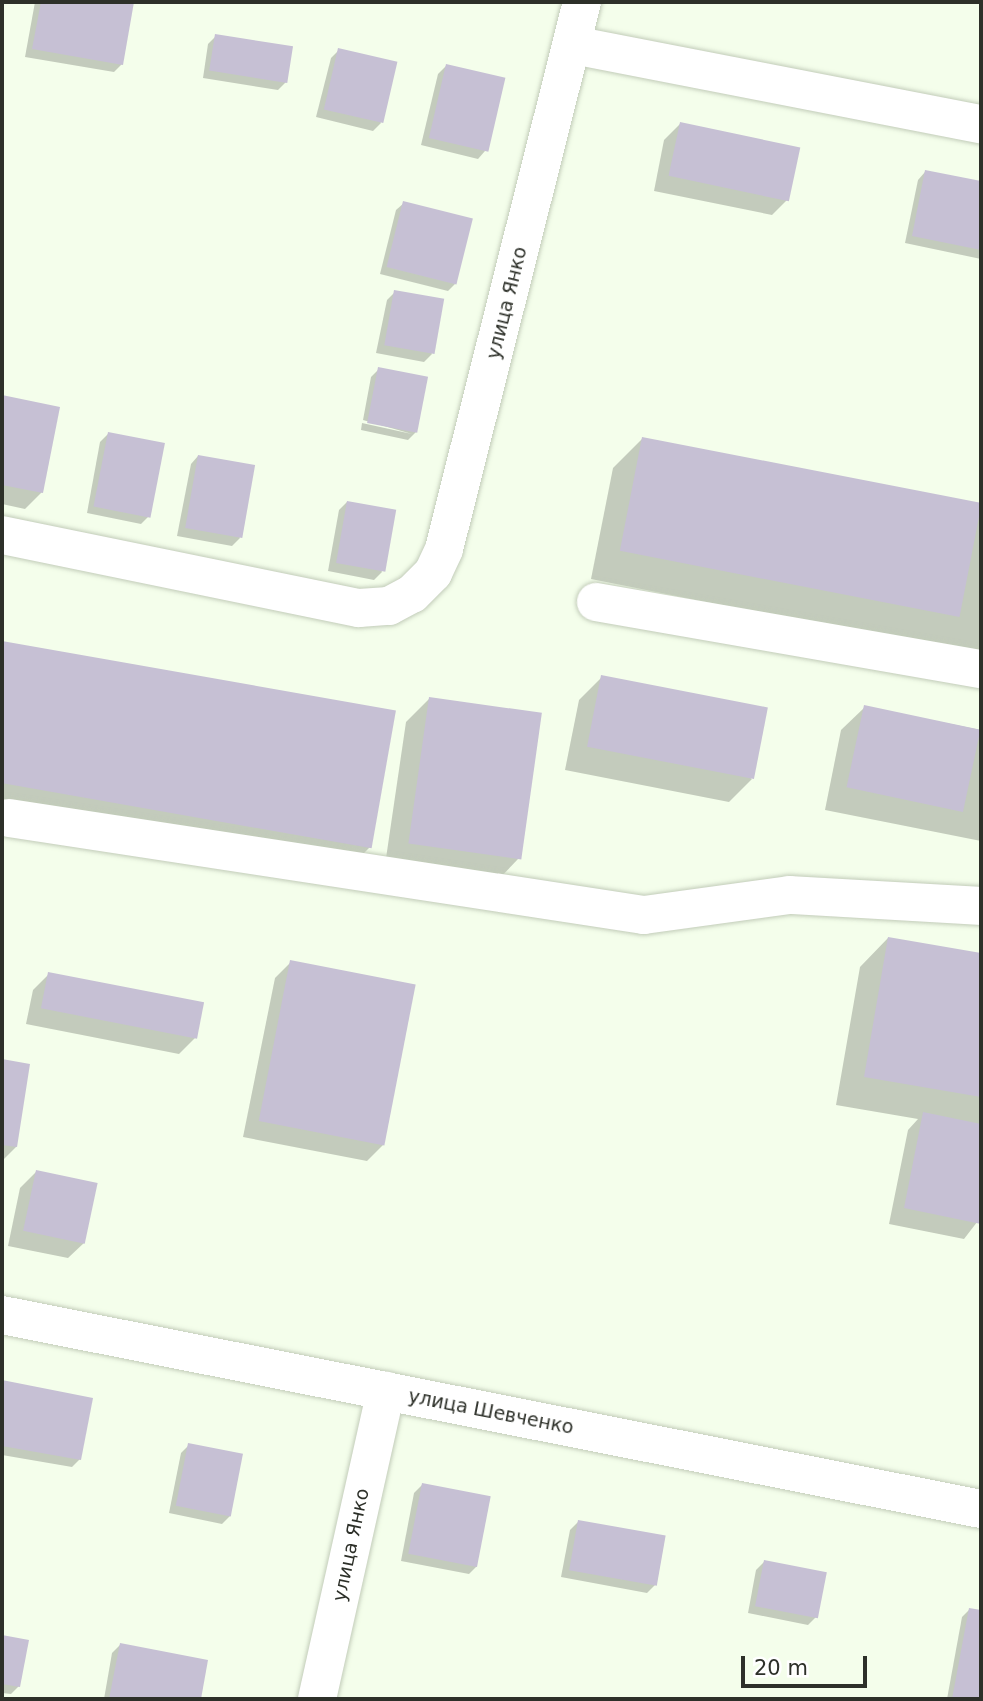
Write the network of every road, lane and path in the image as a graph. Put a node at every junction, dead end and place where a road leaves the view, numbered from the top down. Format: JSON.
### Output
{"nodes":[{"id":1,"x":582,"y":2,"type":"edge"},
{"id":2,"x":573,"y":45,"type":"junction"},
{"id":3,"x":981,"y":124,"type":"edge"},
{"id":4,"x":2,"y":535,"type":"edge"},
{"id":5,"x":596,"y":602,"type":"dead end"},
{"id":6,"x":981,"y":669,"type":"edge"},
{"id":7,"x":9,"y":818,"type":"dead end"},
{"id":8,"x":981,"y":906,"type":"edge"},
{"id":9,"x":2,"y":1315,"type":"edge"},
{"id":10,"x":386,"y":1391,"type":"junction"},
{"id":11,"x":981,"y":1510,"type":"edge"},
{"id":12,"x":317,"y":1699,"type":"edge"}],
"edges":[{"from":1,"to":2,"type":"street","name":"улица Янко"},
{"from":2,"to":3,"type":"street"},
{"from":2,"to":4,"type":"street","name":"улица Янко"},
{"from":5,"to":6,"type":"street"},
{"from":7,"to":8,"type":"street"},
{"from":9,"to":10,"type":"street","name":"улица Шевченко"},
{"from":10,"to":11,"type":"street","name":"улица Шевченко"},
{"from":10,"to":12,"type":"street","name":"улица Янко"}]}
